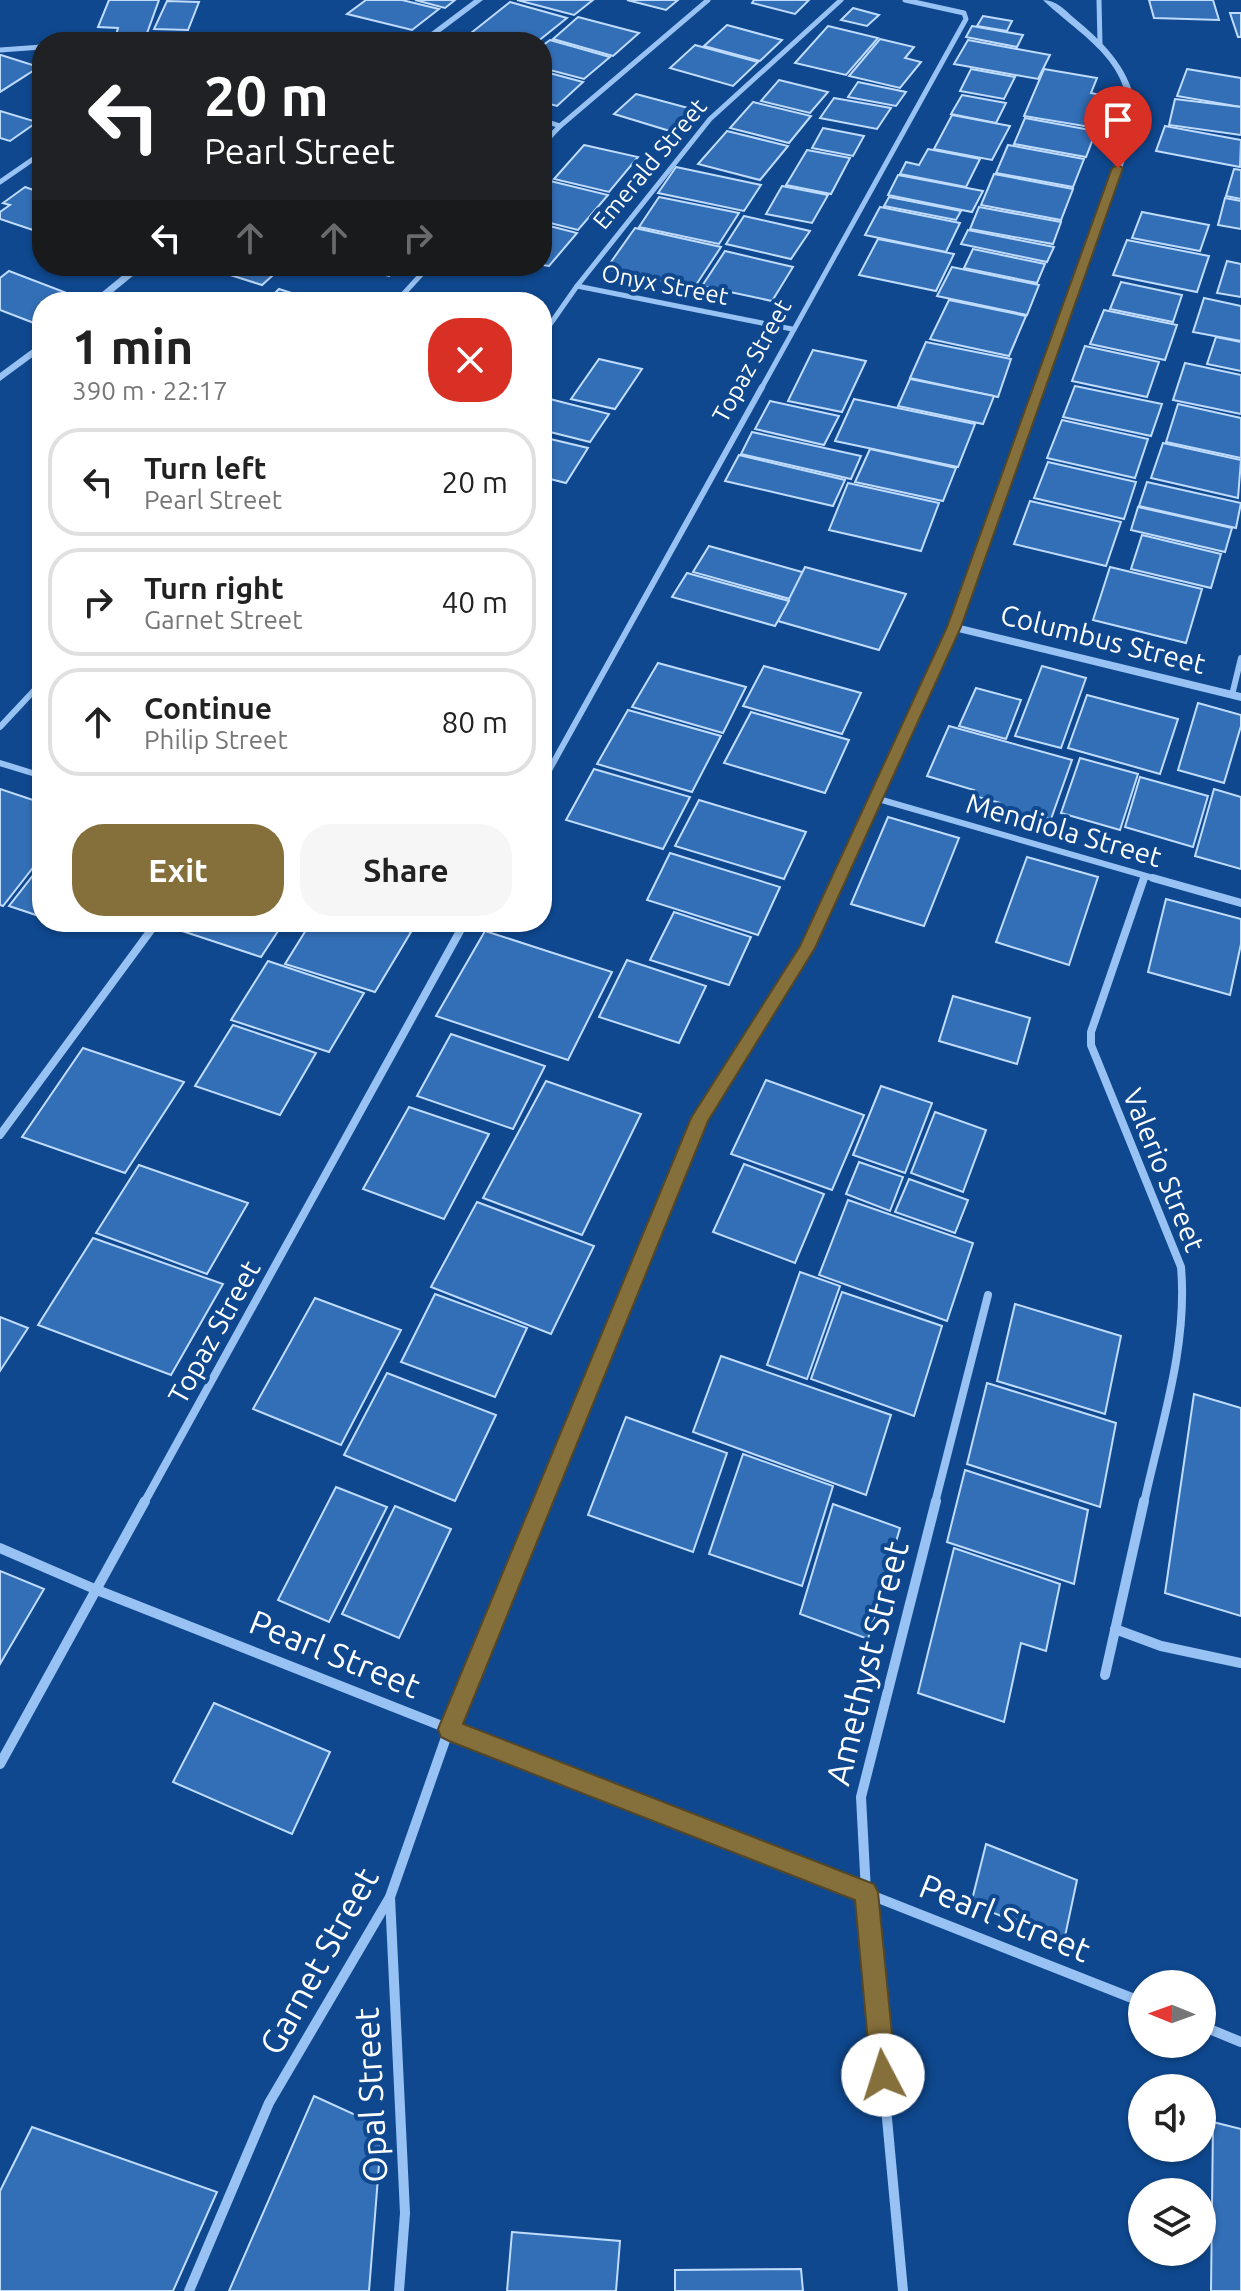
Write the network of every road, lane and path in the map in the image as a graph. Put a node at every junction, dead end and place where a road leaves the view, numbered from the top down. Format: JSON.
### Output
{"nodes":[{"id":1,"x":479,"y":0,"type":"edge"},
{"id":2,"x":708,"y":0,"type":"edge"},
{"id":3,"x":841,"y":0,"type":"edge"},
{"id":4,"x":905,"y":0,"type":"edge"},
{"id":5,"x":1047,"y":0,"type":"edge"},
{"id":6,"x":1099,"y":0,"type":"edge"},
{"id":7,"x":436,"y":32,"type":"edge"},
{"id":8,"x":1100,"y":44,"type":"junction"},
{"id":9,"x":32,"y":48,"type":"edge"},
{"id":10,"x":0,"y":50,"type":"edge"},
{"id":11,"x":552,"y":123,"type":"edge"},
{"id":12,"x":560,"y":126,"type":"junction"},
{"id":13,"x":552,"y":134,"type":"edge"},
{"id":14,"x":32,"y":160,"type":"edge"},
{"id":15,"x":0,"y":182,"type":"edge"},
{"id":16,"x":128,"y":276,"type":"edge"},
{"id":17,"x":420,"y":276,"type":"edge"},
{"id":18,"x":577,"y":286,"type":"junction"},
{"id":19,"x":108,"y":292,"type":"edge"},
{"id":20,"x":405,"y":292,"type":"edge"},
{"id":21,"x":552,"y":322,"type":"edge"},
{"id":22,"x":792,"y":329,"type":"junction"},
{"id":23,"x":32,"y":353,"type":"edge"},
{"id":24,"x":0,"y":378,"type":"edge"},
{"id":25,"x":954,"y":627,"type":"junction"},
{"id":26,"x":1241,"y":658,"type":"edge"},
{"id":27,"x":32,"y":693,"type":"edge"},
{"id":28,"x":1237,"y":696,"type":"edge"},
{"id":29,"x":0,"y":727,"type":"edge"},
{"id":30,"x":0,"y":763,"type":"edge"},
{"id":31,"x":552,"y":765,"type":"edge"},
{"id":32,"x":32,"y":773,"type":"edge"},
{"id":33,"x":875,"y":798,"type":"junction"},
{"id":34,"x":1145,"y":876,"type":"junction"},
{"id":35,"x":1241,"y":903,"type":"edge"},
{"id":36,"x":150,"y":932,"type":"edge"},
{"id":37,"x":459,"y":932,"type":"edge"},
{"id":38,"x":0,"y":1135,"type":"edge"},
{"id":39,"x":988,"y":1295,"type":"dead end"},
{"id":40,"x":0,"y":1548,"type":"edge"},
{"id":41,"x":97,"y":1590,"type":"junction"},
{"id":42,"x":1115,"y":1629,"type":"junction"},
{"id":43,"x":1241,"y":1663,"type":"edge"},
{"id":44,"x":1105,"y":1675,"type":"dead end"},
{"id":45,"x":449,"y":1729,"type":"junction"},
{"id":46,"x":0,"y":1764,"type":"edge"},
{"id":47,"x":866,"y":1892,"type":"junction"},
{"id":48,"x":390,"y":1897,"type":"junction"},
{"id":49,"x":1128,"y":1996,"type":"edge"},
{"id":50,"x":1216,"y":2032,"type":"edge"},
{"id":51,"x":1241,"y":2042,"type":"edge"},
{"id":52,"x":189,"y":2291,"type":"edge"},
{"id":53,"x":399,"y":2291,"type":"edge"},
{"id":54,"x":903,"y":2291,"type":"edge"}],
"edges":[{"from":1,"to":7,"type":"street"},
{"from":2,"to":12,"type":"street"},
{"from":3,"to":18,"type":"street","name":"Emerald Street"},
{"from":4,"to":22,"type":"street","name":"Topaz Street"},
{"from":5,"to":8,"type":"street"},
{"from":6,"to":8,"type":"street"},
{"from":8,"to":25,"type":"street"},
{"from":9,"to":10,"type":"street"},
{"from":11,"to":12,"type":"street"},
{"from":12,"to":13,"type":"street"},
{"from":14,"to":15,"type":"street"},
{"from":16,"to":19,"type":"street"},
{"from":17,"to":20,"type":"street"},
{"from":18,"to":21,"type":"street","name":"Emerald Street"},
{"from":18,"to":22,"type":"street","name":"Onyx Street"},
{"from":22,"to":31,"type":"street","name":"Topaz Street"},
{"from":23,"to":24,"type":"street"},
{"from":25,"to":28,"type":"street","name":"Columbus Street"},
{"from":25,"to":33,"type":"street","name":"Garnet Street"},
{"from":26,"to":28,"type":"street"},
{"from":27,"to":29,"type":"street"},
{"from":30,"to":32,"type":"street"},
{"from":33,"to":34,"type":"street","name":"Mendiola Street"},
{"from":33,"to":45,"type":"street","name":"Garnet Street"},
{"from":34,"to":35,"type":"street","name":"Mendiola Street"},
{"from":34,"to":42,"type":"street","name":"Valerio Street"},
{"from":36,"to":38,"type":"street"},
{"from":37,"to":41,"type":"street","name":"Topaz Street"},
{"from":39,"to":47,"type":"street","name":"Amethyst Street"},
{"from":40,"to":41,"type":"street","name":"Pearl Street"},
{"from":41,"to":45,"type":"street","name":"Pearl Street"},
{"from":41,"to":46,"type":"street","name":"Topaz Street"},
{"from":42,"to":43,"type":"street"},
{"from":42,"to":44,"type":"street","name":"Valerio Street"},
{"from":45,"to":47,"type":"street","name":"Pearl Street"},
{"from":45,"to":48,"type":"street","name":"Garnet Street"},
{"from":47,"to":49,"type":"street","name":"Pearl Street"},
{"from":47,"to":54,"type":"street","name":"Amethyst Street"},
{"from":48,"to":52,"type":"street","name":"Garnet Street"},
{"from":48,"to":53,"type":"street","name":"Opal Street"},
{"from":50,"to":51,"type":"street"}]}
